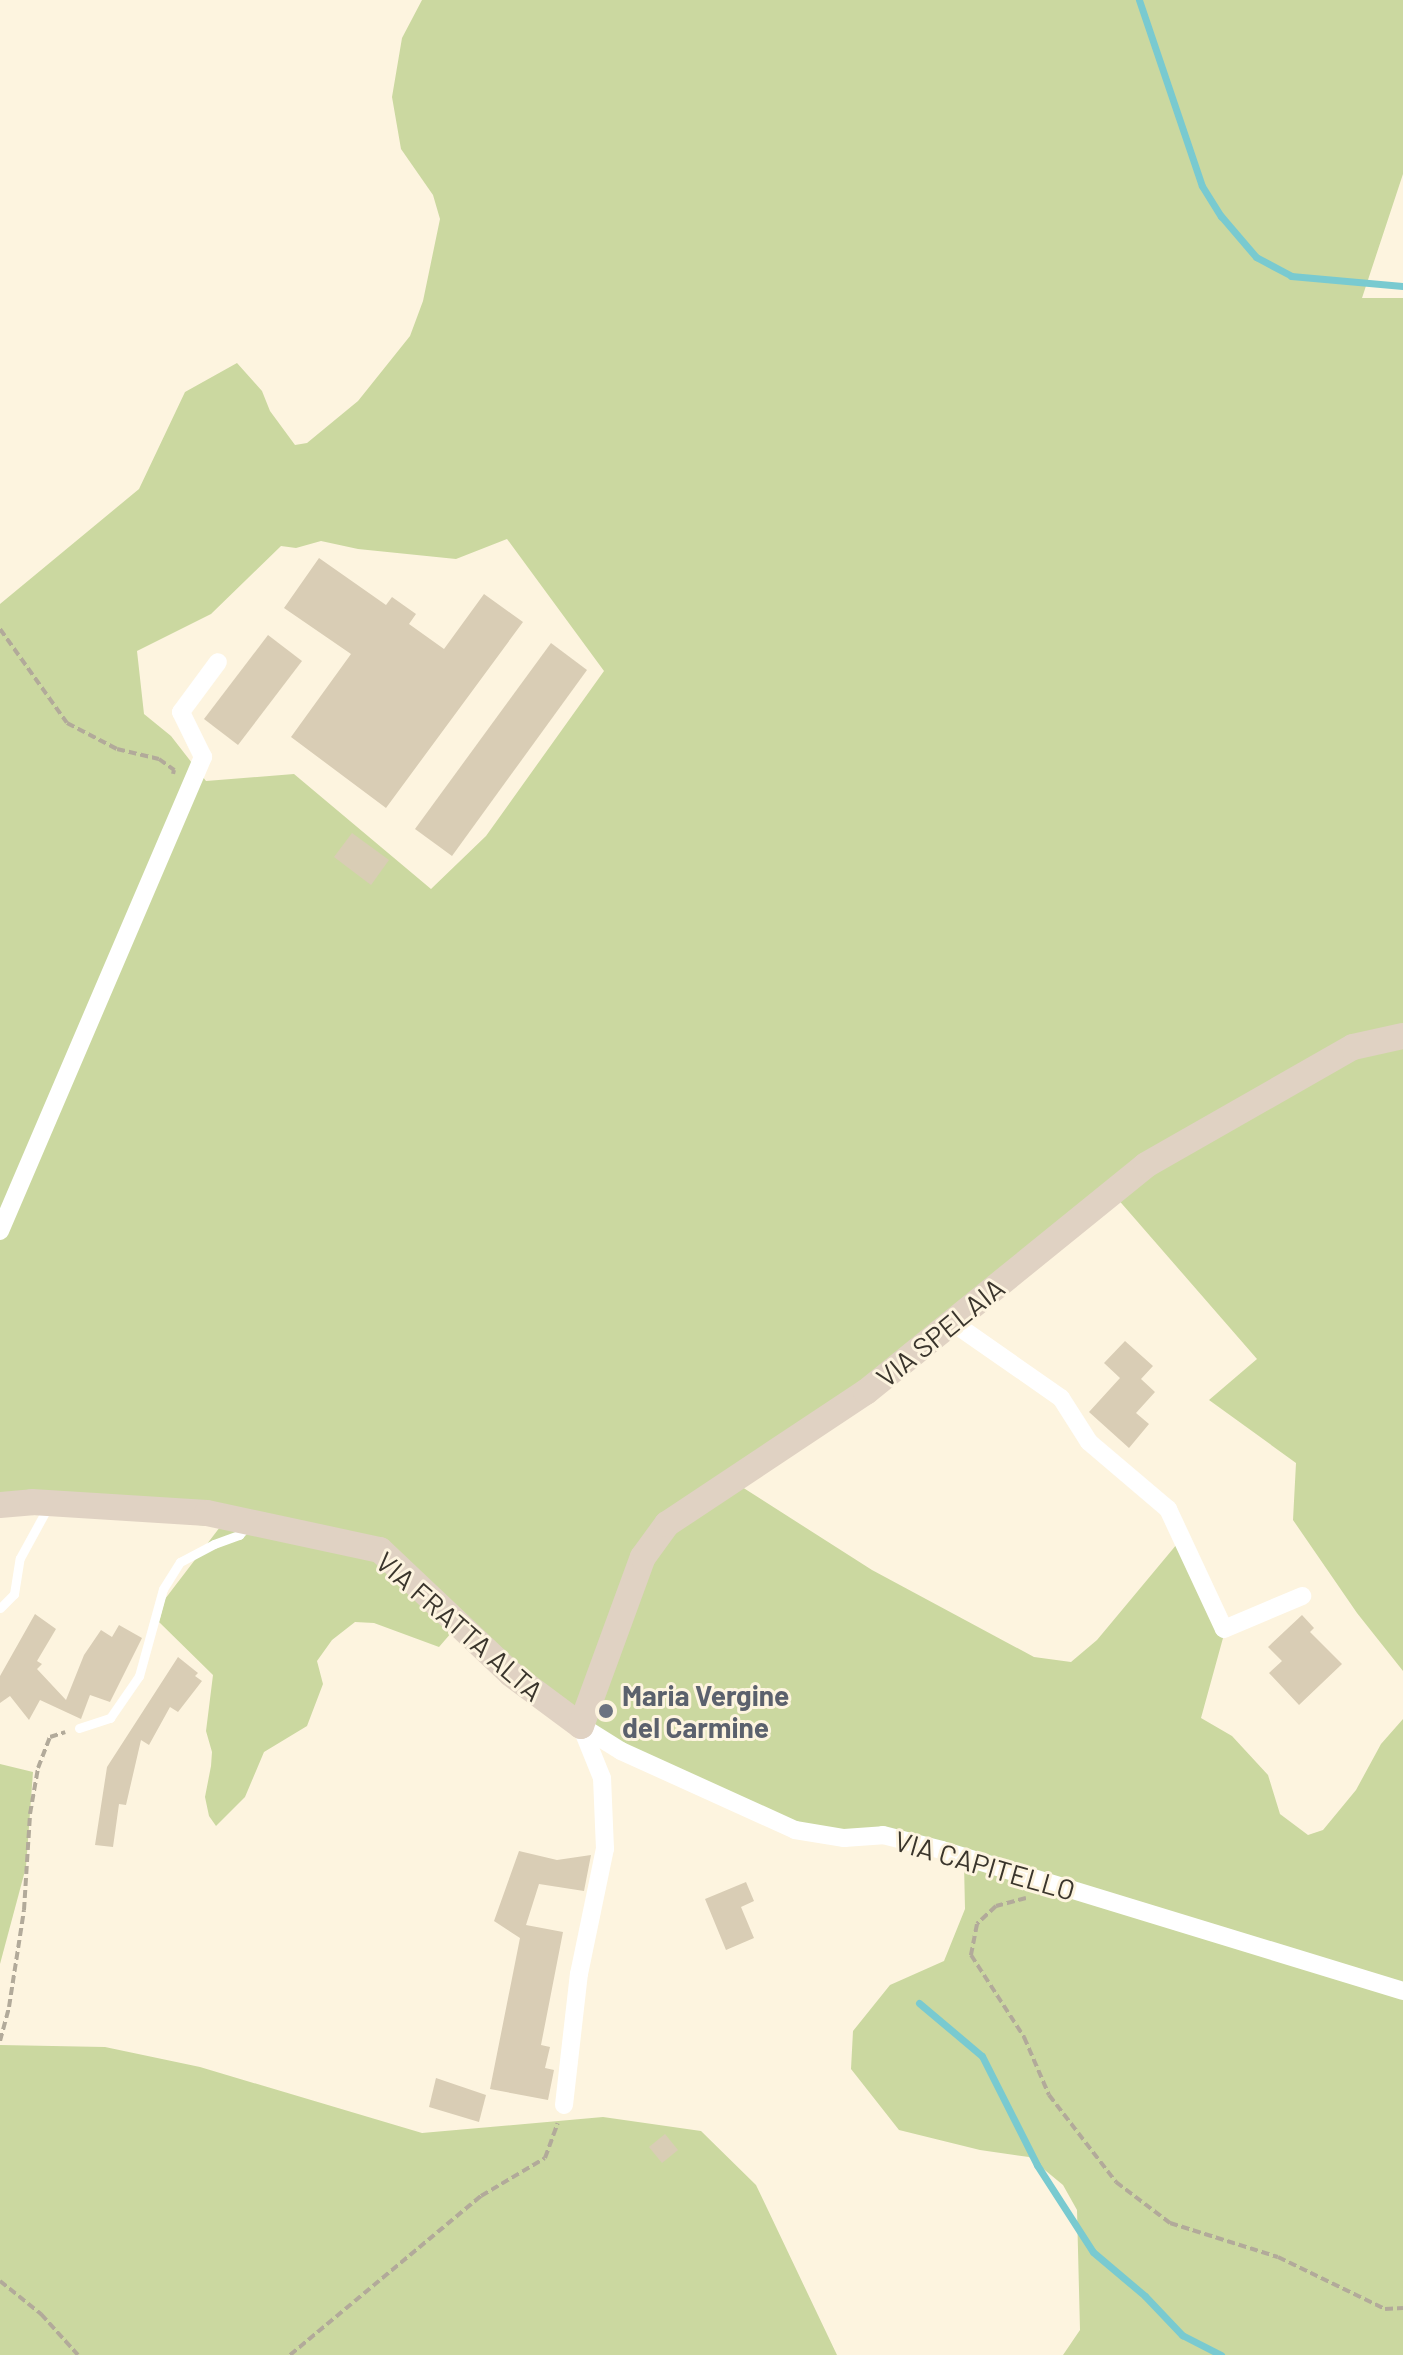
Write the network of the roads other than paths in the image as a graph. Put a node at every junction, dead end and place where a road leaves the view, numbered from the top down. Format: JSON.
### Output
{"nodes":[{"id":1,"x":218,"y":662,"type":"dead end"},
{"id":2,"x":1403,"y":1036,"type":"edge"},
{"id":3,"x":0,"y":1231,"type":"edge"},
{"id":4,"x":952,"y":1322,"type":"junction"},
{"id":5,"x":50,"y":1503,"type":"junction"},
{"id":6,"x":0,"y":1505,"type":"edge"},
{"id":7,"x":250,"y":1522,"type":"junction"},
{"id":8,"x":1302,"y":1596,"type":"dead end"},
{"id":9,"x":0,"y":1608,"type":"edge"},
{"id":10,"x":581,"y":1726,"type":"junction"},
{"id":11,"x":79,"y":1728,"type":"road end"},
{"id":12,"x":1403,"y":1991,"type":"edge"},
{"id":13,"x":564,"y":2105,"type":"road end"}],
"edges":[{"from":1,"to":3,"type":"street"},
{"from":2,"to":4,"type":"street","name":"VIA SPELAIA"},
{"from":4,"to":8,"type":"street"},
{"from":4,"to":10,"type":"street","name":"VIA SPELAIA"},
{"from":5,"to":6,"type":"street","name":"VIA FRATTA ALTA"},
{"from":5,"to":7,"type":"street","name":"VIA FRATTA ALTA"},
{"from":5,"to":9,"type":"lane"},
{"from":7,"to":10,"type":"street","name":"VIA FRATTA ALTA"},
{"from":7,"to":11,"type":"lane"},
{"from":10,"to":12,"type":"street","name":"VIA CAPITELLO"},
{"from":10,"to":13,"type":"street"}]}
